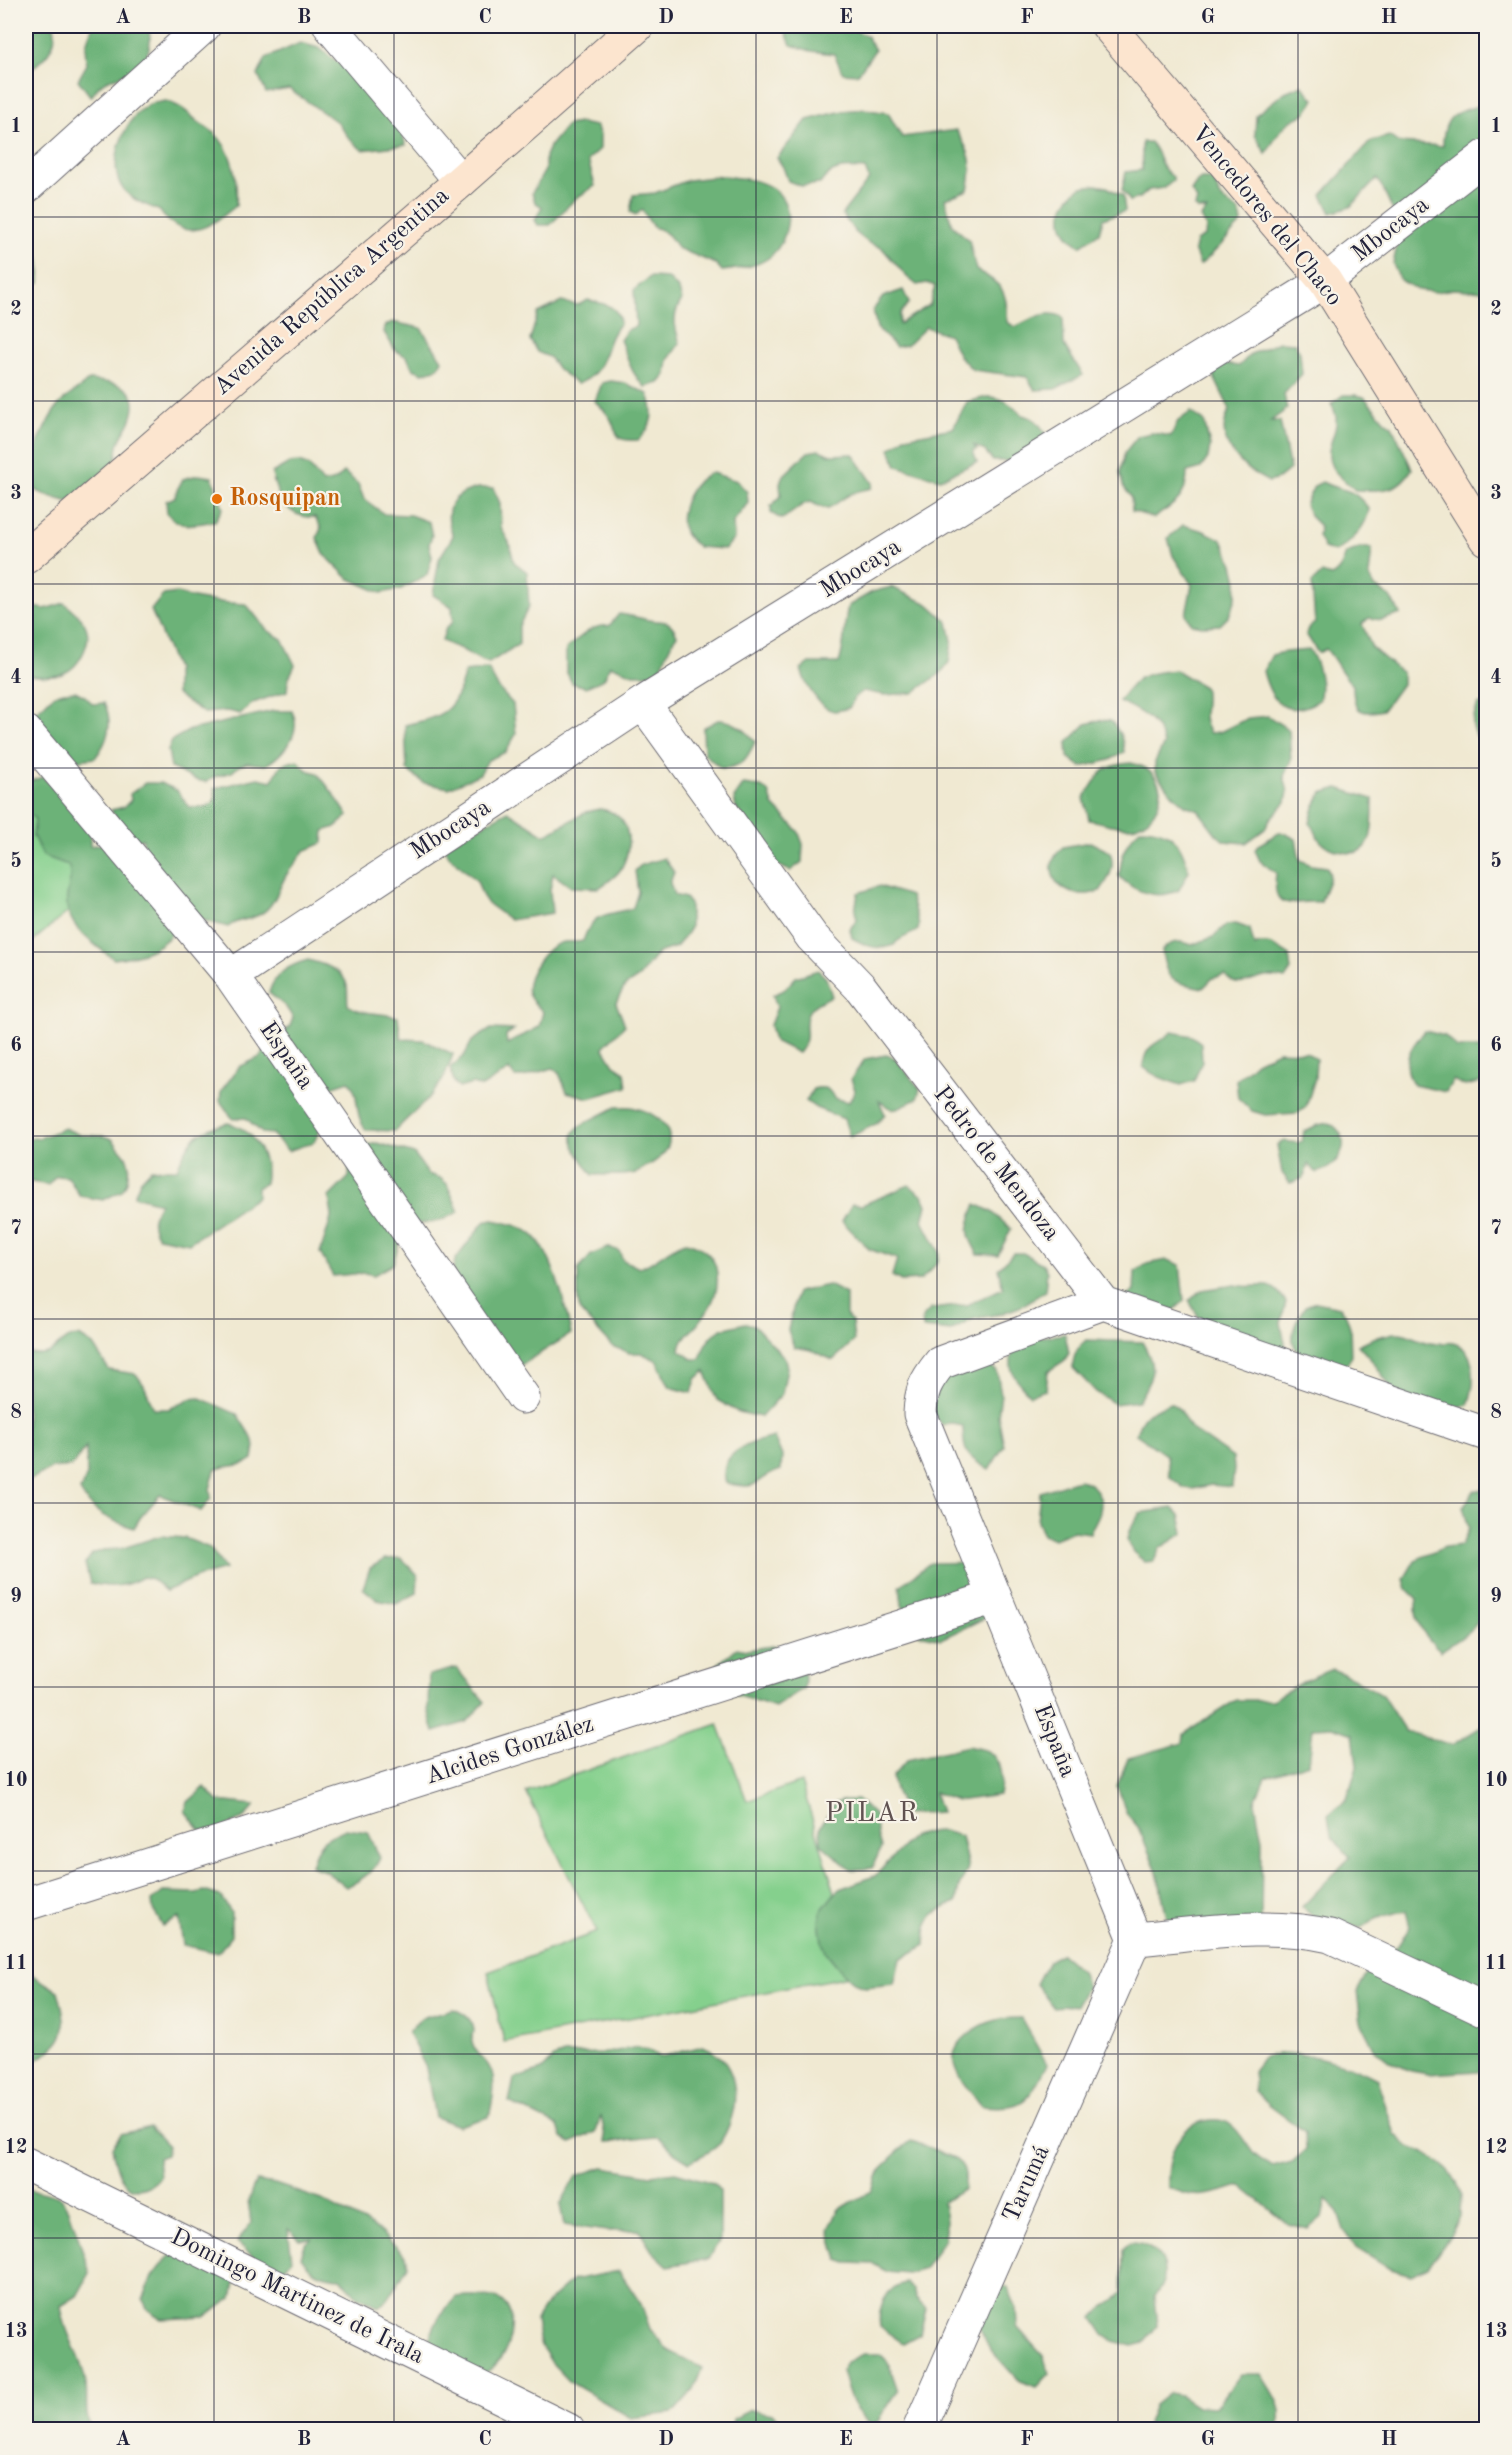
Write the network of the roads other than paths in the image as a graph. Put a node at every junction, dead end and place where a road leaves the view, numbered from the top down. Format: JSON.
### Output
{"nodes":[{"id":1,"x":204,"y":26,"type":"edge"},
{"id":2,"x":330,"y":26,"type":"edge"},
{"id":3,"x":637,"y":26,"type":"edge"},
{"id":4,"x":1108,"y":26,"type":"edge"},
{"id":5,"x":1486,"y":156,"type":"edge"},
{"id":6,"x":461,"y":181,"type":"junction"},
{"id":7,"x":26,"y":187,"type":"edge"},
{"id":8,"x":1325,"y":281,"type":"junction"},
{"id":9,"x":1486,"y":539,"type":"edge"},
{"id":10,"x":26,"y":557,"type":"edge"},
{"id":11,"x":643,"y":703,"type":"junction"},
{"id":12,"x":26,"y":732,"type":"edge"},
{"id":13,"x":231,"y":976,"type":"junction"},
{"id":14,"x":1103,"y":1303,"type":"junction"},
{"id":15,"x":524,"y":1397,"type":"dead end"},
{"id":16,"x":1486,"y":1434,"type":"edge"},
{"id":17,"x":995,"y":1597,"type":"junction"},
{"id":18,"x":26,"y":1904,"type":"edge"},
{"id":19,"x":1135,"y":1939,"type":"junction"},
{"id":20,"x":1486,"y":2010,"type":"edge"},
{"id":21,"x":26,"y":2164,"type":"edge"},
{"id":22,"x":568,"y":2430,"type":"edge"},
{"id":23,"x":919,"y":2430,"type":"edge"}],
"edges":[{"from":1,"to":7,"type":"street"},
{"from":2,"to":6,"type":"street"},
{"from":3,"to":6,"type":"main road","name":"Avenida República Argentina"},
{"from":4,"to":8,"type":"main road","name":"Vencedores del Chaco"},
{"from":5,"to":8,"type":"street","name":"Mbocaya"},
{"from":6,"to":10,"type":"main road","name":"Avenida República Argentina"},
{"from":8,"to":9,"type":"main road","name":"Vencedores del Chaco"},
{"from":8,"to":11,"type":"street","name":"Mbocaya"},
{"from":11,"to":13,"type":"street","name":"Mbocaya"},
{"from":11,"to":14,"type":"street","name":"Pedro de Mendoza"},
{"from":12,"to":13,"type":"street","name":"España"},
{"from":13,"to":15,"type":"street","name":"España"},
{"from":14,"to":16,"type":"street"},
{"from":14,"to":17,"type":"street","name":"España"},
{"from":17,"to":18,"type":"street","name":"Alcides González"},
{"from":17,"to":19,"type":"street","name":"España"},
{"from":19,"to":20,"type":"street"},
{"from":19,"to":23,"type":"street","name":"Tarumá"},
{"from":21,"to":22,"type":"street","name":"Domingo Martinez de Irala"}]}
